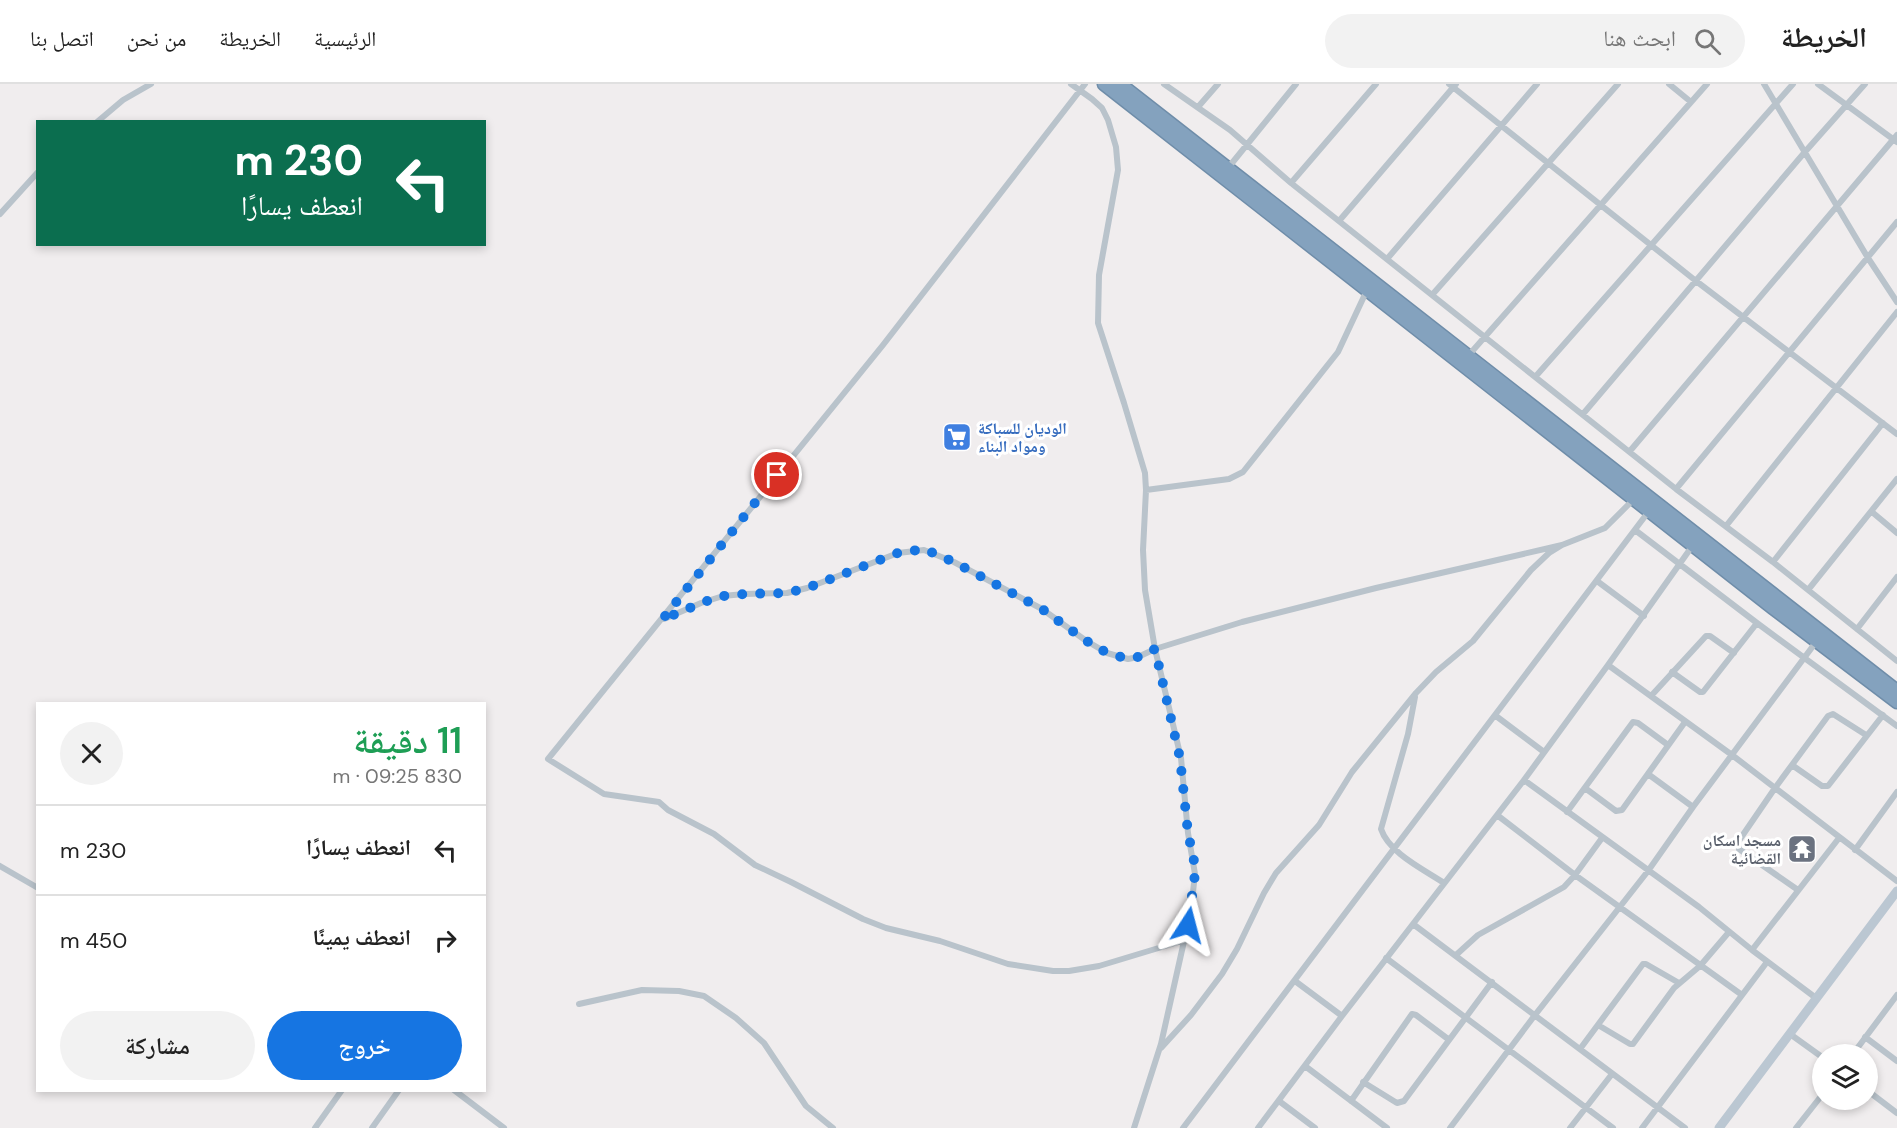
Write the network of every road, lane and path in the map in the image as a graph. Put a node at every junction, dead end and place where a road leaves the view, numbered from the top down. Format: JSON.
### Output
{"nodes":[{"id":1,"x":151,"y":84,"type":"edge"},
{"id":2,"x":1071,"y":84,"type":"edge"},
{"id":3,"x":1085,"y":84,"type":"edge"},
{"id":4,"x":1104,"y":84,"type":"edge"},
{"id":5,"x":1120,"y":84,"type":"edge"},
{"id":6,"x":1164,"y":84,"type":"edge"},
{"id":7,"x":1218,"y":84,"type":"edge"},
{"id":8,"x":1296,"y":84,"type":"edge"},
{"id":9,"x":1376,"y":84,"type":"edge"},
{"id":10,"x":1538,"y":84,"type":"edge"},
{"id":11,"x":1617,"y":84,"type":"edge"},
{"id":12,"x":1669,"y":84,"type":"edge"},
{"id":13,"x":1707,"y":84,"type":"edge"},
{"id":14,"x":1764,"y":84,"type":"edge"},
{"id":15,"x":1793,"y":84,"type":"edge"},
{"id":16,"x":1818,"y":84,"type":"edge"},
{"id":17,"x":1865,"y":84,"type":"edge"},
{"id":18,"x":1453,"y":85,"type":"edge"},
{"id":19,"x":1080,"y":91,"type":"junction"},
{"id":20,"x":1691,"y":102,"type":"junction"},
{"id":21,"x":1775,"y":104,"type":"junction"},
{"id":22,"x":1846,"y":106,"type":"junction"},
{"id":23,"x":1198,"y":107,"type":"junction"},
{"id":24,"x":99,"y":120,"type":"edge"},
{"id":25,"x":1502,"y":125,"type":"junction"},
{"id":26,"x":1896,"y":139,"type":"edge"},
{"id":27,"x":1246,"y":144,"type":"junction"},
{"id":28,"x":1804,"y":153,"type":"junction"},
{"id":29,"x":1549,"y":162,"type":"junction"},
{"id":30,"x":1228,"y":168,"type":"junction"},
{"id":31,"x":36,"y":174,"type":"edge"},
{"id":32,"x":1291,"y":183,"type":"junction"},
{"id":33,"x":1601,"y":204,"type":"junction"},
{"id":34,"x":1837,"y":205,"type":"junction"},
{"id":35,"x":0,"y":214,"type":"edge"},
{"id":36,"x":1339,"y":221,"type":"junction"},
{"id":37,"x":1897,"y":222,"type":"edge"},
{"id":38,"x":1651,"y":244,"type":"junction"},
{"id":39,"x":1868,"y":258,"type":"junction"},
{"id":40,"x":1387,"y":259,"type":"junction"},
{"id":41,"x":1696,"y":280,"type":"junction"},
{"id":42,"x":1367,"y":290,"type":"junction"},
{"id":43,"x":1432,"y":295,"type":"junction"},
{"id":44,"x":1897,"y":302,"type":"edge"},
{"id":45,"x":1897,"y":312,"type":"edge"},
{"id":46,"x":1743,"y":315,"type":"junction"},
{"id":47,"x":1485,"y":336,"type":"junction"},
{"id":48,"x":1791,"y":352,"type":"junction"},
{"id":49,"x":1468,"y":357,"type":"junction"},
{"id":50,"x":1536,"y":376,"type":"junction"},
{"id":51,"x":1837,"y":387,"type":"junction"},
{"id":52,"x":1583,"y":414,"type":"junction"},
{"id":53,"x":1883,"y":423,"type":"junction"},
{"id":54,"x":1897,"y":434,"type":"edge"},
{"id":55,"x":1629,"y":451,"type":"junction"},
{"id":56,"x":1897,"y":479,"type":"edge"},
{"id":57,"x":1676,"y":489,"type":"junction"},
{"id":58,"x":1146,"y":490,"type":"junction"},
{"id":59,"x":1634,"y":499,"type":"junction"},
{"id":60,"x":1649,"y":511,"type":"junction"},
{"id":61,"x":1872,"y":512,"type":"junction"},
{"id":62,"x":1726,"y":526,"type":"junction"},
{"id":63,"x":1635,"y":530,"type":"junction"},
{"id":64,"x":1897,"y":533,"type":"edge"},
{"id":65,"x":1562,"y":545,"type":"junction"},
{"id":66,"x":1693,"y":545,"type":"junction"},
{"id":67,"x":1773,"y":562,"type":"junction"},
{"id":68,"x":1680,"y":565,"type":"junction"},
{"id":69,"x":1897,"y":577,"type":"edge"},
{"id":70,"x":1597,"y":581,"type":"junction"},
{"id":71,"x":1808,"y":590,"type":"junction"},
{"id":72,"x":1644,"y":616,"type":"junction"},
{"id":73,"x":662,"y":620,"type":"junction"},
{"id":74,"x":1757,"y":623,"type":"junction"},
{"id":75,"x":1857,"y":628,"type":"junction"},
{"id":76,"x":1816,"y":642,"type":"junction"},
{"id":77,"x":1155,"y":649,"type":"junction"},
{"id":78,"x":1734,"y":653,"type":"junction"},
{"id":79,"x":1805,"y":657,"type":"junction"},
{"id":80,"x":1896,"y":658,"type":"edge"},
{"id":81,"x":1608,"y":665,"type":"junction"},
{"id":82,"x":1672,"y":672,"type":"junction"},
{"id":83,"x":1416,"y":693,"type":"junction"},
{"id":84,"x":1651,"y":696,"type":"junction"},
{"id":85,"x":1894,"y":696,"type":"edge"},
{"id":86,"x":1876,"y":710,"type":"junction"},
{"id":87,"x":1883,"y":715,"type":"junction"},
{"id":88,"x":1496,"y":716,"type":"junction"},
{"id":89,"x":1685,"y":722,"type":"junction"},
{"id":90,"x":1897,"y":726,"type":"edge"},
{"id":91,"x":1866,"y":735,"type":"junction"},
{"id":92,"x":1668,"y":745,"type":"junction"},
{"id":93,"x":1544,"y":752,"type":"junction"},
{"id":94,"x":1732,"y":755,"type":"junction"},
{"id":95,"x":1792,"y":765,"type":"junction"},
{"id":96,"x":1648,"y":774,"type":"junction"},
{"id":97,"x":1524,"y":780,"type":"junction"},
{"id":98,"x":1585,"y":788,"type":"junction"},
{"id":99,"x":1774,"y":788,"type":"junction"},
{"id":100,"x":1897,"y":792,"type":"edge"},
{"id":101,"x":1693,"y":807,"type":"junction"},
{"id":102,"x":1567,"y":812,"type":"junction"},
{"id":103,"x":1497,"y":815,"type":"junction"},
{"id":104,"x":1602,"y":838,"type":"junction"},
{"id":105,"x":1839,"y":838,"type":"junction"},
{"id":106,"x":1394,"y":849,"type":"junction"},
{"id":107,"x":1855,"y":850,"type":"junction"},
{"id":108,"x":0,"y":866,"type":"edge"},
{"id":109,"x":1648,"y":871,"type":"junction"},
{"id":110,"x":1575,"y":875,"type":"junction"},
{"id":111,"x":1897,"y":882,"type":"edge"},
{"id":112,"x":1444,"y":883,"type":"junction"},
{"id":113,"x":36,"y":887,"type":"edge"},
{"id":114,"x":1798,"y":891,"type":"junction"},
{"id":115,"x":1897,"y":891,"type":"edge"},
{"id":116,"x":1620,"y":907,"type":"junction"},
{"id":117,"x":1413,"y":924,"type":"junction"},
{"id":118,"x":1729,"y":932,"type":"junction"},
{"id":119,"x":1185,"y":940,"type":"junction"},
{"id":120,"x":1752,"y":950,"type":"junction"},
{"id":121,"x":1456,"y":955,"type":"junction"},
{"id":122,"x":1386,"y":958,"type":"junction"},
{"id":123,"x":1767,"y":962,"type":"junction"},
{"id":124,"x":1700,"y":966,"type":"junction"},
{"id":125,"x":1295,"y":981,"type":"junction"},
{"id":126,"x":1492,"y":982,"type":"junction"},
{"id":127,"x":1679,"y":983,"type":"junction"},
{"id":128,"x":1897,"y":995,"type":"edge"},
{"id":129,"x":1742,"y":996,"type":"junction"},
{"id":130,"x":1815,"y":998,"type":"junction"},
{"id":131,"x":579,"y":1004,"type":"dead end"},
{"id":132,"x":1535,"y":1015,"type":"junction"},
{"id":133,"x":1342,"y":1016,"type":"junction"},
{"id":134,"x":1465,"y":1016,"type":"junction"},
{"id":135,"x":1598,"y":1025,"type":"junction"},
{"id":136,"x":1790,"y":1034,"type":"junction"},
{"id":137,"x":1866,"y":1037,"type":"junction"},
{"id":138,"x":1448,"y":1039,"type":"junction"},
{"id":139,"x":1861,"y":1044,"type":"edge"},
{"id":140,"x":1580,"y":1049,"type":"junction"},
{"id":141,"x":1509,"y":1050,"type":"junction"},
{"id":142,"x":1812,"y":1050,"type":"edge"},
{"id":143,"x":1159,"y":1051,"type":"junction"},
{"id":144,"x":1897,"y":1060,"type":"edge"},
{"id":145,"x":1305,"y":1066,"type":"junction"},
{"id":146,"x":1612,"y":1074,"type":"junction"},
{"id":147,"x":1363,"y":1082,"type":"junction"},
{"id":148,"x":341,"y":1092,"type":"edge"},
{"id":149,"x":398,"y":1092,"type":"edge"},
{"id":150,"x":457,"y":1092,"type":"edge"},
{"id":151,"x":1878,"y":1099,"type":"edge"},
{"id":152,"x":1279,"y":1101,"type":"junction"},
{"id":153,"x":1351,"y":1101,"type":"junction"},
{"id":154,"x":1587,"y":1108,"type":"junction"},
{"id":155,"x":1658,"y":1108,"type":"junction"},
{"id":156,"x":1812,"y":1108,"type":"edge"},
{"id":157,"x":1897,"y":1113,"type":"edge"},
{"id":158,"x":1384,"y":1127,"type":"edge"},
{"id":159,"x":315,"y":1128,"type":"edge"},
{"id":160,"x":372,"y":1128,"type":"edge"},
{"id":161,"x":504,"y":1128,"type":"edge"},
{"id":162,"x":833,"y":1128,"type":"edge"},
{"id":163,"x":1134,"y":1128,"type":"edge"},
{"id":164,"x":1183,"y":1128,"type":"edge"},
{"id":165,"x":1258,"y":1128,"type":"edge"},
{"id":166,"x":1315,"y":1128,"type":"edge"},
{"id":167,"x":1450,"y":1128,"type":"edge"},
{"id":168,"x":1570,"y":1128,"type":"edge"},
{"id":169,"x":1612,"y":1128,"type":"edge"},
{"id":170,"x":1642,"y":1128,"type":"edge"},
{"id":171,"x":1685,"y":1128,"type":"edge"},
{"id":172,"x":1719,"y":1128,"type":"edge"},
{"id":173,"x":1796,"y":1128,"type":"edge"}],
"edges":[{"from":1,"to":24,"type":"street"},
{"from":2,"to":19,"type":"street"},
{"from":3,"to":19,"type":"street"},
{"from":4,"to":42,"type":"highway"},
{"from":5,"to":30,"type":"highway"},
{"from":6,"to":23,"type":"street"},
{"from":7,"to":23,"type":"street"},
{"from":8,"to":27,"type":"street"},
{"from":9,"to":32,"type":"street"},
{"from":10,"to":25,"type":"street"},
{"from":11,"to":29,"type":"street"},
{"from":12,"to":20,"type":"street"},
{"from":13,"to":20,"type":"street"},
{"from":14,"to":21,"type":"street"},
{"from":15,"to":21,"type":"street"},
{"from":16,"to":22,"type":"street"},
{"from":17,"to":22,"type":"street"},
{"from":18,"to":25,"type":"street"},
{"from":18,"to":36,"type":"street"},
{"from":19,"to":58,"type":"street"},
{"from":19,"to":73,"type":"street"},
{"from":20,"to":33,"type":"street"},
{"from":21,"to":28,"type":"street"},
{"from":21,"to":38,"type":"street"},
{"from":22,"to":26,"type":"street"},
{"from":22,"to":28,"type":"street"},
{"from":23,"to":27,"type":"street"},
{"from":25,"to":29,"type":"street"},
{"from":25,"to":40,"type":"street"},
{"from":26,"to":34,"type":"street"},
{"from":27,"to":30,"type":"street"},
{"from":27,"to":32,"type":"street"},
{"from":28,"to":34,"type":"street"},
{"from":28,"to":41,"type":"street"},
{"from":29,"to":33,"type":"street"},
{"from":29,"to":43,"type":"street"},
{"from":30,"to":49,"type":"highway"},
{"from":31,"to":35,"type":"street"},
{"from":32,"to":36,"type":"street"},
{"from":33,"to":38,"type":"street"},
{"from":33,"to":47,"type":"street"},
{"from":34,"to":39,"type":"street"},
{"from":34,"to":46,"type":"street"},
{"from":36,"to":40,"type":"street"},
{"from":37,"to":39,"type":"street"},
{"from":38,"to":41,"type":"street"},
{"from":38,"to":50,"type":"street"},
{"from":39,"to":44,"type":"street"},
{"from":39,"to":48,"type":"street"},
{"from":40,"to":43,"type":"street"},
{"from":41,"to":46,"type":"street"},
{"from":41,"to":52,"type":"street"},
{"from":42,"to":58,"type":"street"},
{"from":42,"to":59,"type":"highway"},
{"from":43,"to":47,"type":"street"},
{"from":45,"to":51,"type":"street"},
{"from":46,"to":48,"type":"street"},
{"from":46,"to":55,"type":"street"},
{"from":47,"to":49,"type":"street"},
{"from":47,"to":50,"type":"street"},
{"from":48,"to":51,"type":"street"},
{"from":48,"to":57,"type":"street"},
{"from":49,"to":85,"type":"highway"},
{"from":50,"to":52,"type":"street"},
{"from":51,"to":53,"type":"street"},
{"from":51,"to":62,"type":"street"},
{"from":52,"to":55,"type":"street"},
{"from":53,"to":54,"type":"street"},
{"from":53,"to":67,"type":"street"},
{"from":55,"to":57,"type":"street"},
{"from":56,"to":61,"type":"street"},
{"from":57,"to":62,"type":"street"},
{"from":58,"to":77,"type":"street"},
{"from":59,"to":60,"type":"highway"},
{"from":59,"to":65,"type":"street"},
{"from":60,"to":63,"type":"street"},
{"from":60,"to":66,"type":"highway"},
{"from":61,"to":64,"type":"street"},
{"from":61,"to":71,"type":"street"},
{"from":62,"to":67,"type":"street"},
{"from":63,"to":68,"type":"street"},
{"from":63,"to":70,"type":"street"},
{"from":65,"to":77,"type":"street"},
{"from":65,"to":83,"type":"street"},
{"from":66,"to":68,"type":"street"},
{"from":66,"to":76,"type":"highway"},
{"from":67,"to":71,"type":"street"},
{"from":68,"to":72,"type":"street"},
{"from":68,"to":74,"type":"street"},
{"from":69,"to":75,"type":"street"},
{"from":70,"to":72,"type":"street"},
{"from":70,"to":88,"type":"street"},
{"from":71,"to":75,"type":"street"},
{"from":72,"to":81,"type":"street"},
{"from":73,"to":77,"type":"street"},
{"from":73,"to":119,"type":"street"},
{"from":74,"to":78,"type":"street"},
{"from":74,"to":79,"type":"street"},
{"from":75,"to":80,"type":"street"},
{"from":76,"to":79,"type":"street"},
{"from":76,"to":85,"type":"highway"},
{"from":77,"to":119,"type":"street"},
{"from":78,"to":82,"type":"street"},
{"from":78,"to":82,"type":"street"},
{"from":79,"to":86,"type":"street"},
{"from":79,"to":94,"type":"street"},
{"from":81,"to":84,"type":"street"},
{"from":81,"to":93,"type":"street"},
{"from":82,"to":84,"type":"street"},
{"from":83,"to":106,"type":"street"},
{"from":83,"to":143,"type":"street"},
{"from":84,"to":89,"type":"street"},
{"from":85,"to":86,"type":"street"},
{"from":86,"to":87,"type":"street"},
{"from":87,"to":90,"type":"street"},
{"from":87,"to":91,"type":"street"},
{"from":88,"to":93,"type":"street"},
{"from":88,"to":106,"type":"street"},
{"from":89,"to":92,"type":"street"},
{"from":89,"to":94,"type":"street"},
{"from":91,"to":95,"type":"street"},
{"from":91,"to":95,"type":"street"},
{"from":92,"to":96,"type":"street"},
{"from":92,"to":98,"type":"street"},
{"from":93,"to":97,"type":"street"},
{"from":94,"to":99,"type":"street"},
{"from":94,"to":101,"type":"street"},
{"from":95,"to":99,"type":"street"},
{"from":96,"to":98,"type":"street"},
{"from":96,"to":101,"type":"street"},
{"from":97,"to":102,"type":"street"},
{"from":97,"to":103,"type":"street"},
{"from":98,"to":102,"type":"street"},
{"from":99,"to":105,"type":"street"},
{"from":99,"to":114,"type":"street"},
{"from":100,"to":107,"type":"street"},
{"from":101,"to":109,"type":"street"},
{"from":102,"to":104,"type":"street"},
{"from":103,"to":110,"type":"street"},
{"from":103,"to":112,"type":"street"},
{"from":104,"to":109,"type":"street"},
{"from":104,"to":110,"type":"street"},
{"from":105,"to":107,"type":"street"},
{"from":105,"to":114,"type":"street"},
{"from":106,"to":112,"type":"street"},
{"from":106,"to":125,"type":"street"},
{"from":107,"to":111,"type":"street"},
{"from":108,"to":113,"type":"street"},
{"from":109,"to":116,"type":"street"},
{"from":109,"to":118,"type":"street"},
{"from":110,"to":116,"type":"street"},
{"from":110,"to":121,"type":"street"},
{"from":112,"to":117,"type":"street"},
{"from":114,"to":120,"type":"street"},
{"from":115,"to":130,"type":"street"},
{"from":116,"to":124,"type":"street"},
{"from":116,"to":132,"type":"street"},
{"from":117,"to":121,"type":"street"},
{"from":117,"to":122,"type":"street"},
{"from":118,"to":120,"type":"street"},
{"from":118,"to":124,"type":"street"},
{"from":119,"to":143,"type":"street"},
{"from":120,"to":123,"type":"street"},
{"from":121,"to":126,"type":"street"},
{"from":122,"to":133,"type":"street"},
{"from":122,"to":134,"type":"street"},
{"from":123,"to":129,"type":"street"},
{"from":123,"to":130,"type":"street"},
{"from":124,"to":127,"type":"street"},
{"from":124,"to":129,"type":"street"},
{"from":125,"to":133,"type":"street"},
{"from":125,"to":164,"type":"street"},
{"from":126,"to":132,"type":"street"},
{"from":126,"to":134,"type":"street"},
{"from":127,"to":135,"type":"street"},
{"from":127,"to":135,"type":"street"},
{"from":128,"to":137,"type":"street"},
{"from":129,"to":155,"type":"street"},
{"from":130,"to":136,"type":"street"},
{"from":131,"to":162,"type":"street"},
{"from":132,"to":140,"type":"street"},
{"from":132,"to":141,"type":"street"},
{"from":133,"to":145,"type":"street"},
{"from":134,"to":138,"type":"street"},
{"from":134,"to":141,"type":"street"},
{"from":135,"to":140,"type":"street"},
{"from":136,"to":142,"type":"street"},
{"from":136,"to":172,"type":"street"},
{"from":137,"to":139,"type":"street"},
{"from":137,"to":144,"type":"street"},
{"from":138,"to":147,"type":"street"},
{"from":138,"to":147,"type":"street"},
{"from":140,"to":146,"type":"street"},
{"from":141,"to":154,"type":"street"},
{"from":141,"to":167,"type":"street"},
{"from":143,"to":163,"type":"street"},
{"from":145,"to":152,"type":"street"},
{"from":145,"to":153,"type":"street"},
{"from":146,"to":154,"type":"street"},
{"from":146,"to":155,"type":"street"},
{"from":147,"to":153,"type":"street"},
{"from":148,"to":159,"type":"street"},
{"from":149,"to":160,"type":"street"},
{"from":150,"to":161,"type":"street"},
{"from":151,"to":157,"type":"street"},
{"from":152,"to":165,"type":"street"},
{"from":152,"to":166,"type":"street"},
{"from":153,"to":158,"type":"street"},
{"from":154,"to":168,"type":"street"},
{"from":154,"to":169,"type":"street"},
{"from":155,"to":170,"type":"street"},
{"from":155,"to":171,"type":"street"},
{"from":156,"to":173,"type":"street"}]}
